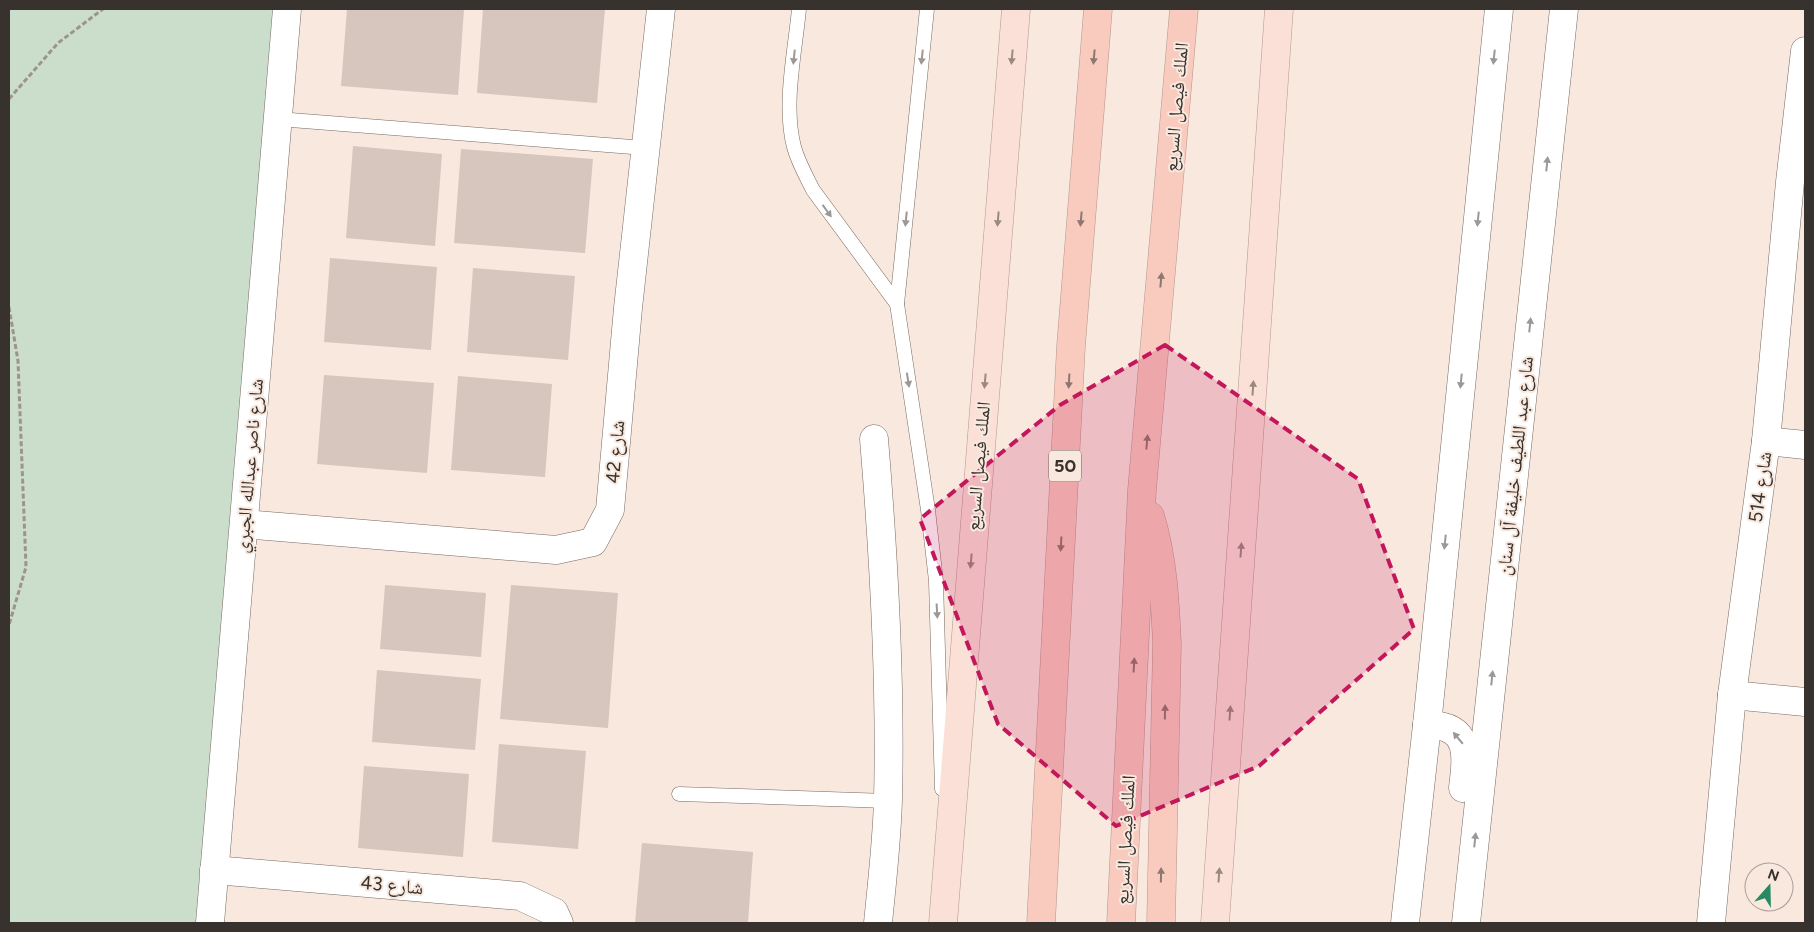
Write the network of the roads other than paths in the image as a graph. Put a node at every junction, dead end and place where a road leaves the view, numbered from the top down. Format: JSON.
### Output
{"nodes":[{"id":1,"x":287,"y":9,"type":"edge"},
{"id":2,"x":661,"y":9,"type":"edge"},
{"id":3,"x":799,"y":9,"type":"edge"},
{"id":4,"x":927,"y":9,"type":"edge"},
{"id":5,"x":1016,"y":9,"type":"edge"},
{"id":6,"x":1098,"y":9,"type":"edge"},
{"id":7,"x":1184,"y":9,"type":"edge"},
{"id":8,"x":1279,"y":9,"type":"edge"},
{"id":9,"x":1499,"y":9,"type":"edge"},
{"id":10,"x":1564,"y":9,"type":"edge"},
{"id":11,"x":1805,"y":50,"type":"edge"},
{"id":12,"x":278,"y":119,"type":"junction"},
{"id":13,"x":645,"y":148,"type":"junction"},
{"id":14,"x":1798,"y":183,"type":"edge"},
{"id":15,"x":897,"y":304,"type":"junction"},
{"id":16,"x":874,"y":439,"type":"dead end"},
{"id":17,"x":1766,"y":441,"type":"junction"},
{"id":18,"x":1805,"y":445,"type":"edge"},
{"id":19,"x":1142,"y":490,"type":"junction"},
{"id":20,"x":244,"y":524,"type":"junction"},
{"id":21,"x":1732,"y":695,"type":"junction"},
{"id":22,"x":1805,"y":702,"type":"edge"},
{"id":23,"x":1427,"y":725,"type":"junction"},
{"id":24,"x":679,"y":794,"type":"dead end"},
{"id":25,"x":888,"y":801,"type":"junction"},
{"id":26,"x":948,"y":846,"type":"junction"},
{"id":27,"x":214,"y":870,"type":"junction"},
{"id":28,"x":210,"y":923,"type":"edge"},
{"id":29,"x":559,"y":923,"type":"edge"},
{"id":30,"x":878,"y":923,"type":"edge"},
{"id":31,"x":943,"y":923,"type":"edge"},
{"id":32,"x":1041,"y":923,"type":"edge"},
{"id":33,"x":1121,"y":923,"type":"edge"},
{"id":34,"x":1161,"y":923,"type":"edge"},
{"id":35,"x":1215,"y":923,"type":"edge"},
{"id":36,"x":1404,"y":923,"type":"edge"},
{"id":37,"x":1460,"y":923,"type":"edge"},
{"id":38,"x":1466,"y":923,"type":"edge"},
{"id":39,"x":1711,"y":923,"type":"edge"}],
"edges":[{"from":1,"to":12,"type":"street","name":"شارع ناصر عبدالله الجبري"},
{"from":2,"to":13,"type":"street","name":"شارع 42"},
{"from":3,"to":15,"type":"lane","one_way":true},
{"from":4,"to":15,"type":"lane","one_way":true},
{"from":5,"to":26,"type":"main road","name":"الملك فيصل السريع","one_way":true},
{"from":6,"to":32,"type":"highway","number":"50","one_way":true},
{"from":19,"to":7,"type":"highway","name":"الملك فيصل السريع","one_way":true},
{"from":35,"to":8,"type":"main road","one_way":true},
{"from":9,"to":23,"type":"street","one_way":true},
{"from":38,"to":10,"type":"street","name":"شارع عبد اللطيف خليفة آل سنان","one_way":true},
{"from":11,"to":14,"type":"street","name":"شارع 514"},
{"from":12,"to":13,"type":"lane"},
{"from":12,"to":20,"type":"street","name":"شارع ناصر عبدالله الجبري"},
{"from":13,"to":20,"type":"street","name":"شارع 42"},
{"from":14,"to":17,"type":"street","name":"شارع 514"},
{"from":15,"to":26,"type":"lane","one_way":true},
{"from":16,"to":25,"type":"street"},
{"from":17,"to":18,"type":"street"},
{"from":17,"to":21,"type":"street","name":"شارع 514"},
{"from":33,"to":19,"type":"highway","name":"الملك فيصل السريع","one_way":true},
{"from":34,"to":19,"type":"highway","one_way":true},
{"from":20,"to":27,"type":"street","name":"شارع ناصر عبدالله الجبري"},
{"from":21,"to":22,"type":"street"},
{"from":21,"to":39,"type":"street","name":"شارع 514"},
{"from":23,"to":36,"type":"street"},
{"from":37,"to":23,"type":"street","one_way":true},
{"from":24,"to":25,"type":"lane"},
{"from":25,"to":30,"type":"street"},
{"from":26,"to":31,"type":"main road","name":"الملك فيصل السريع"},
{"from":27,"to":28,"type":"street","name":"شارع ناصر عبدالله الجبري"},
{"from":27,"to":29,"type":"street","name":"شارع 43"}]}
